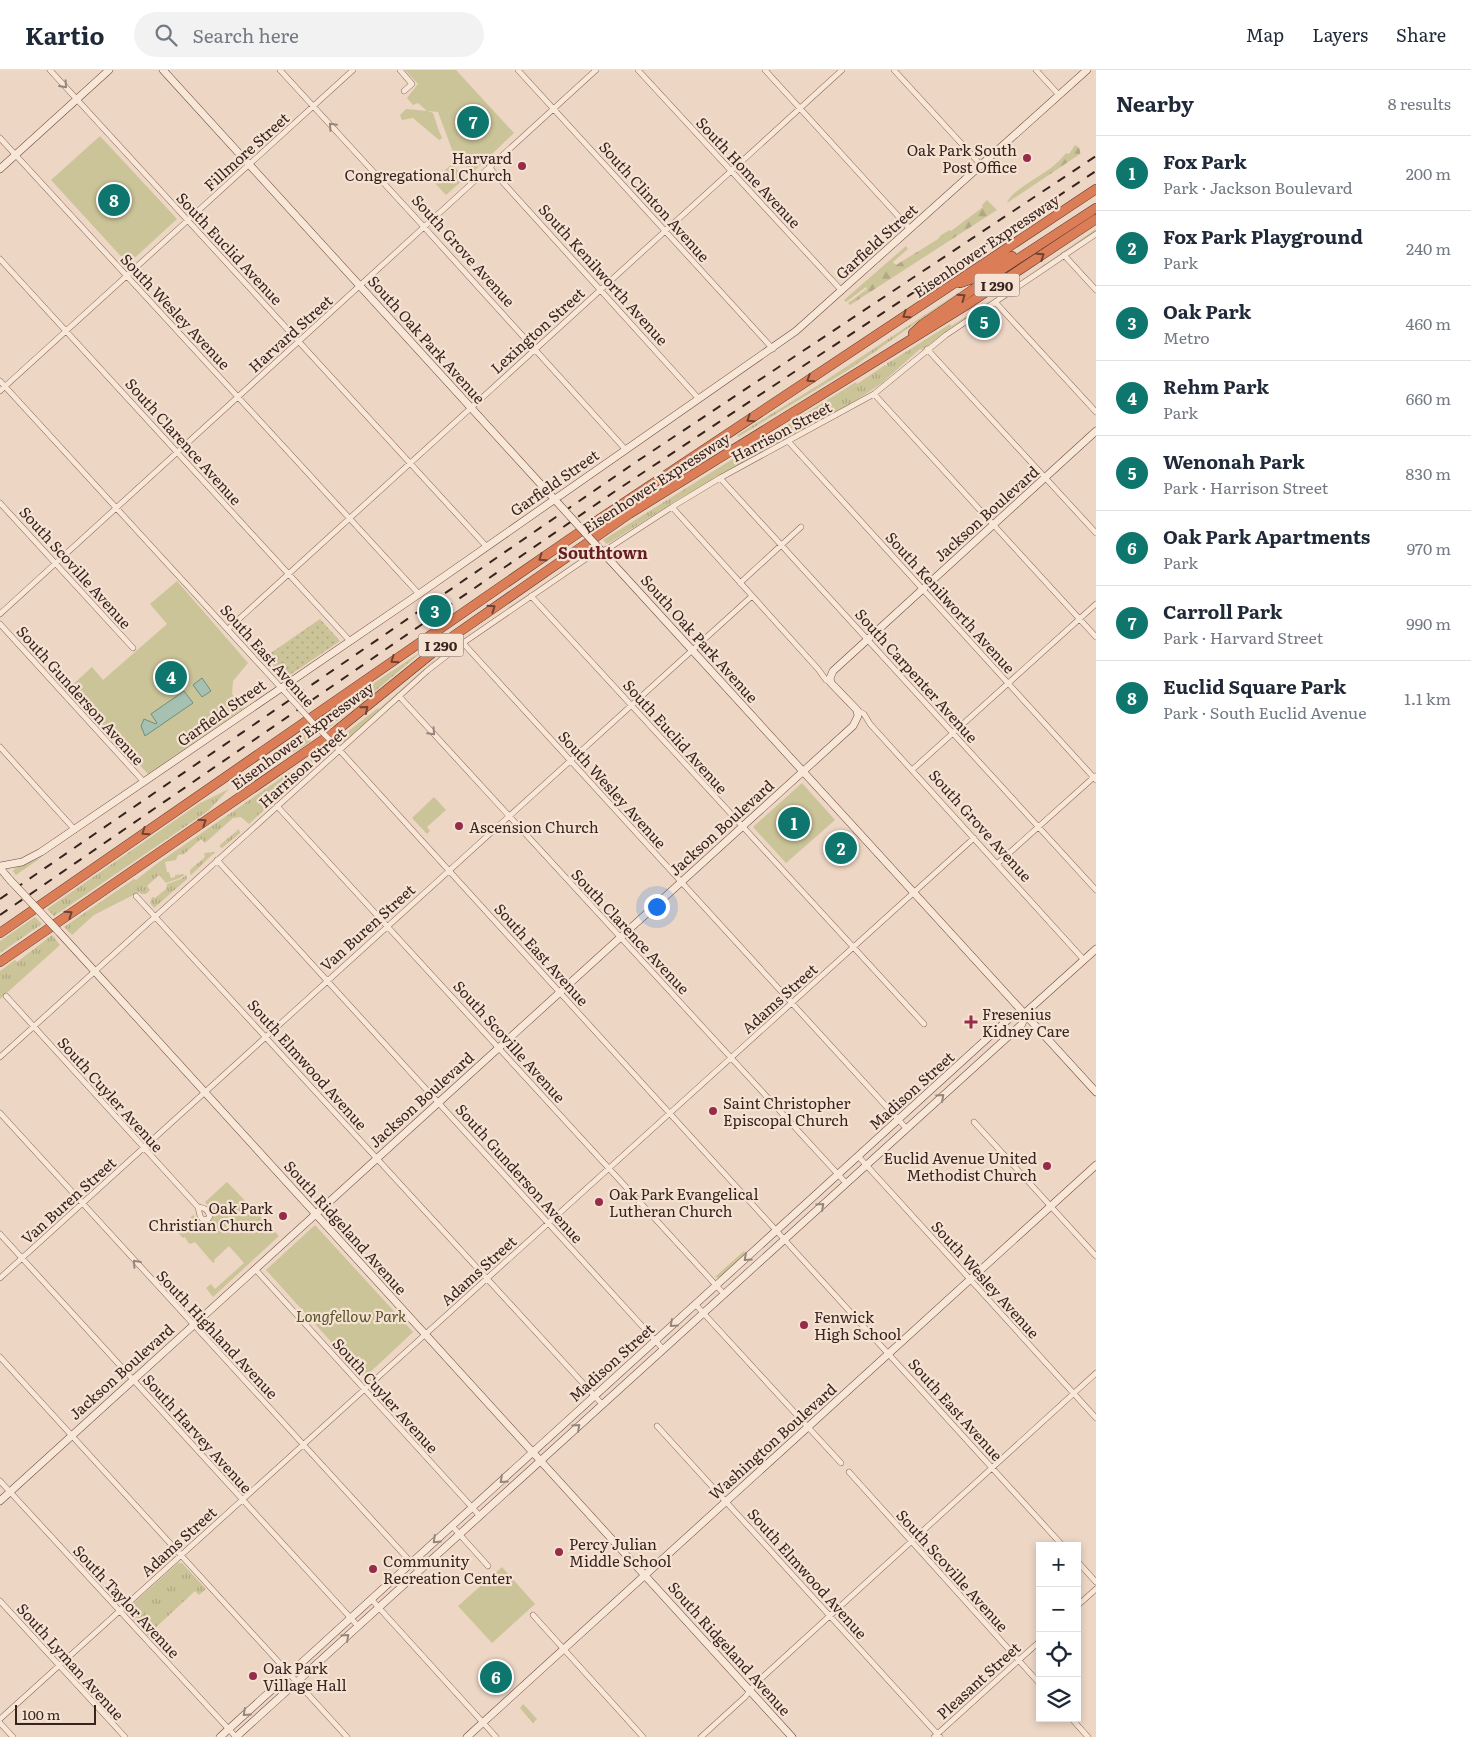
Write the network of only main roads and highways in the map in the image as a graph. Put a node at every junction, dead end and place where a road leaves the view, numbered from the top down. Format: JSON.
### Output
{"nodes":[{"id":1,"x":1096,"y":189,"type":"edge"},
{"id":2,"x":1096,"y":200,"type":"edge"},
{"id":3,"x":1096,"y":208,"type":"edge"},
{"id":4,"x":1096,"y":219,"type":"edge"},
{"id":5,"x":947,"y":288,"type":"junction"},
{"id":6,"x":896,"y":348,"type":"junction"},
{"id":7,"x":0,"y":933,"type":"edge"},
{"id":8,"x":0,"y":962,"type":"edge"}],
"edges":[{"from":1,"to":5,"type":"highway","name":"Eisenhower Expressway","number":"I 290"},
{"from":2,"to":5,"type":"highway"},
{"from":6,"to":3,"type":"highway","one_way":true},
{"from":6,"to":4,"type":"highway","name":"Eisenhower Expressway","number":"I 290","one_way":true},
{"from":5,"to":7,"type":"highway","name":"Eisenhower Expressway","number":"I 290","one_way":true},
{"from":8,"to":6,"type":"highway","name":"Eisenhower Expressway","number":"I 290","one_way":true}]}
